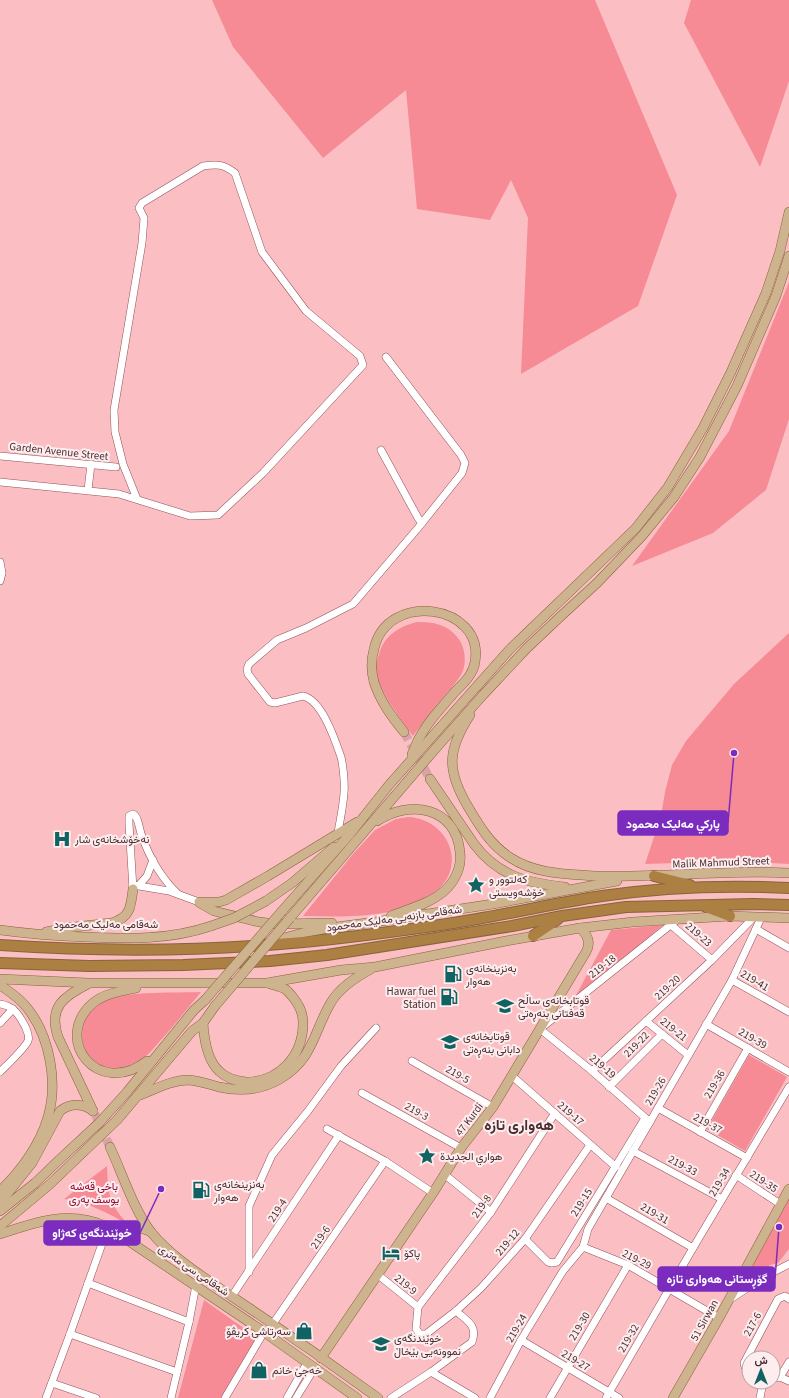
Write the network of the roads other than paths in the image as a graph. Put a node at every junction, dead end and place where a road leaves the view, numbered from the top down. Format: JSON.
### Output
{"nodes":[{"id":1,"x":789,"y":212,"type":"edge"},
{"id":2,"x":789,"y":256,"type":"edge"},
{"id":3,"x":386,"y":357,"type":"dead end"},
{"id":4,"x":381,"y":450,"type":"dead end"},
{"id":5,"x":0,"y":456,"type":"edge"},
{"id":6,"x":91,"y":464,"type":"junction"},
{"id":7,"x":116,"y":467,"type":"dead end"},
{"id":8,"x":0,"y":482,"type":"edge"},
{"id":9,"x":88,"y":490,"type":"junction"},
{"id":10,"x":137,"y":499,"type":"junction"},
{"id":11,"x":422,"y":523,"type":"junction"},
{"id":12,"x":0,"y":562,"type":"edge"},
{"id":13,"x":0,"y":581,"type":"edge"},
{"id":14,"x":510,"y":649,"type":"junction"},
{"id":15,"x":519,"y":656,"type":"junction"},
{"id":16,"x":483,"y":696,"type":"junction"},
{"id":17,"x":404,"y":732,"type":"tunnel mouth"},
{"id":18,"x":409,"y":762,"type":"junction"},
{"id":19,"x":430,"y":779,"type":"tunnel mouth"},
{"id":20,"x":361,"y":819,"type":"junction"},
{"id":21,"x":370,"y":825,"type":"junction"},
{"id":22,"x":338,"y":833,"type":"junction"},
{"id":23,"x":344,"y":841,"type":"junction"},
{"id":24,"x":153,"y":860,"type":"junction"},
{"id":25,"x":789,"y":873,"type":"edge"},
{"id":26,"x":654,"y":876,"type":"junction"},
{"id":27,"x":135,"y":886,"type":"junction"},
{"id":28,"x":698,"y":887,"type":"junction"},
{"id":29,"x":574,"y":888,"type":"junction"},
{"id":30,"x":789,"y":888,"type":"edge"},
{"id":31,"x":178,"y":894,"type":"junction"},
{"id":32,"x":199,"y":902,"type":"junction"},
{"id":33,"x":701,"y":905,"type":"junction"},
{"id":34,"x":789,"y":905,"type":"edge"},
{"id":35,"x":562,"y":916,"type":"junction"},
{"id":36,"x":730,"y":916,"type":"junction"},
{"id":37,"x":758,"y":917,"type":"junction"},
{"id":38,"x":789,"y":918,"type":"edge"},
{"id":39,"x":375,"y":922,"type":"junction"},
{"id":40,"x":675,"y":922,"type":"junction"},
{"id":41,"x":353,"y":924,"type":"junction"},
{"id":42,"x":580,"y":928,"type":"junction"},
{"id":43,"x":756,"y":929,"type":"junction"},
{"id":44,"x":0,"y":930,"type":"edge"},
{"id":45,"x":33,"y":935,"type":"junction"},
{"id":46,"x":533,"y":936,"type":"junction"},
{"id":47,"x":0,"y":945,"type":"edge"},
{"id":48,"x":260,"y":945,"type":"junction"},
{"id":49,"x":789,"y":948,"type":"edge"},
{"id":50,"x":712,"y":960,"type":"junction"},
{"id":51,"x":0,"y":963,"type":"edge"},
{"id":52,"x":375,"y":967,"type":"junction"},
{"id":53,"x":0,"y":979,"type":"edge"},
{"id":54,"x":732,"y":980,"type":"junction"},
{"id":55,"x":89,"y":983,"type":"junction"},
{"id":56,"x":267,"y":983,"type":"junction"},
{"id":57,"x":156,"y":984,"type":"junction"},
{"id":58,"x":0,"y":985,"type":"edge"},
{"id":59,"x":0,"y":1004,"type":"edge"},
{"id":60,"x":13,"y":1009,"type":"junction"},
{"id":61,"x":789,"y":1012,"type":"edge"},
{"id":62,"x":646,"y":1021,"type":"junction"},
{"id":63,"x":0,"y":1023,"type":"edge"},
{"id":64,"x":202,"y":1023,"type":"junction"},
{"id":65,"x":706,"y":1024,"type":"junction"},
{"id":66,"x":376,"y":1028,"type":"dead end"},
{"id":67,"x":540,"y":1029,"type":"junction"},
{"id":68,"x":662,"y":1034,"type":"junction"},
{"id":69,"x":748,"y":1048,"type":"junction"},
{"id":70,"x":161,"y":1050,"type":"junction"},
{"id":71,"x":688,"y":1055,"type":"junction"},
{"id":72,"x":412,"y":1061,"type":"dead end"},
{"id":73,"x":592,"y":1071,"type":"junction"},
{"id":74,"x":0,"y":1072,"type":"edge"},
{"id":75,"x":789,"y":1072,"type":"edge"},
{"id":76,"x":512,"y":1076,"type":"junction"},
{"id":77,"x":609,"y":1086,"type":"junction"},
{"id":78,"x":789,"y":1087,"type":"edge"},
{"id":79,"x":362,"y":1093,"type":"dead end"},
{"id":80,"x":136,"y":1096,"type":"junction"},
{"id":81,"x":493,"y":1106,"type":"junction"},
{"id":82,"x":658,"y":1108,"type":"junction"},
{"id":83,"x":555,"y":1113,"type":"junction"},
{"id":84,"x":647,"y":1120,"type":"junction"},
{"id":85,"x":327,"y":1128,"type":"dead end"},
{"id":86,"x":700,"y":1132,"type":"junction"},
{"id":87,"x":339,"y":1135,"type":"junction"},
{"id":88,"x":590,"y":1145,"type":"junction"},
{"id":89,"x":110,"y":1147,"type":"tunnel mouth"},
{"id":90,"x":461,"y":1148,"type":"junction"},
{"id":91,"x":633,"y":1151,"type":"junction"},
{"id":92,"x":747,"y":1158,"type":"junction"},
{"id":93,"x":385,"y":1161,"type":"junction"},
{"id":94,"x":616,"y":1167,"type":"junction"},
{"id":95,"x":444,"y":1174,"type":"junction"},
{"id":96,"x":736,"y":1175,"type":"junction"},
{"id":97,"x":789,"y":1189,"type":"edge"},
{"id":98,"x":0,"y":1191,"type":"edge"},
{"id":99,"x":433,"y":1193,"type":"junction"},
{"id":100,"x":606,"y":1198,"type":"junction"},
{"id":101,"x":722,"y":1198,"type":"junction"},
{"id":102,"x":0,"y":1203,"type":"edge"},
{"id":103,"x":780,"y":1204,"type":"junction"},
{"id":104,"x":0,"y":1211,"type":"edge"},
{"id":105,"x":491,"y":1212,"type":"junction"},
{"id":106,"x":0,"y":1226,"type":"edge"},
{"id":107,"x":108,"y":1227,"type":"junction"},
{"id":108,"x":151,"y":1232,"type":"junction"},
{"id":109,"x":0,"y":1234,"type":"edge"},
{"id":110,"x":525,"y":1240,"type":"junction"},
{"id":111,"x":134,"y":1243,"type":"junction"},
{"id":112,"x":583,"y":1248,"type":"junction"},
{"id":113,"x":693,"y":1248,"type":"junction"},
{"id":114,"x":789,"y":1264,"type":"edge"},
{"id":115,"x":628,"y":1265,"type":"junction"},
{"id":116,"x":564,"y":1271,"type":"joint"},
{"id":117,"x":249,"y":1272,"type":"junction"},
{"id":118,"x":377,"y":1274,"type":"junction"},
{"id":119,"x":88,"y":1283,"type":"junction"},
{"id":120,"x":196,"y":1285,"type":"junction"},
{"id":121,"x":669,"y":1289,"type":"junction"},
{"id":122,"x":232,"y":1296,"type":"junction"},
{"id":123,"x":785,"y":1298,"type":"edge"},
{"id":124,"x":729,"y":1300,"type":"junction"},
{"id":125,"x":418,"y":1308,"type":"junction"},
{"id":126,"x":456,"y":1311,"type":"junction"},
{"id":127,"x":720,"y":1318,"type":"junction"},
{"id":128,"x":189,"y":1322,"type":"junction"},
{"id":129,"x":272,"y":1324,"type":"junction"},
{"id":130,"x":264,"y":1332,"type":"junction"},
{"id":131,"x":70,"y":1334,"type":"junction"},
{"id":132,"x":420,"y":1334,"type":"joint"},
{"id":133,"x":521,"y":1340,"type":"junction"},
{"id":134,"x":751,"y":1350,"type":"edge"},
{"id":135,"x":321,"y":1358,"type":"junction"},
{"id":136,"x":789,"y":1362,"type":"edge"},
{"id":137,"x":311,"y":1366,"type":"junction"},
{"id":138,"x":568,"y":1368,"type":"junction"},
{"id":139,"x":177,"y":1372,"type":"junction"},
{"id":140,"x":431,"y":1372,"type":"junction"},
{"id":141,"x":781,"y":1372,"type":"edge"},
{"id":142,"x":347,"y":1375,"type":"junction"},
{"id":143,"x":52,"y":1383,"type":"junction"},
{"id":144,"x":339,"y":1385,"type":"junction"},
{"id":145,"x":608,"y":1395,"type":"edge"},
{"id":146,"x":375,"y":1396,"type":"edge"},
{"id":147,"x":46,"y":1398,"type":"edge"},
{"id":148,"x":96,"y":1398,"type":"edge"},
{"id":149,"x":171,"y":1398,"type":"edge"},
{"id":150,"x":225,"y":1398,"type":"edge"},
{"id":151,"x":287,"y":1398,"type":"edge"},
{"id":152,"x":296,"y":1398,"type":"edge"},
{"id":153,"x":357,"y":1398,"type":"edge"},
{"id":154,"x":363,"y":1398,"type":"edge"},
{"id":155,"x":391,"y":1398,"type":"edge"},
{"id":156,"x":474,"y":1398,"type":"edge"},
{"id":157,"x":490,"y":1398,"type":"edge"},
{"id":158,"x":550,"y":1398,"type":"edge"},
{"id":159,"x":619,"y":1398,"type":"edge"},
{"id":160,"x":673,"y":1398,"type":"edge"}],
"edges":[{"from":1,"to":14,"type":"main road"},
{"from":2,"to":15,"type":"main road"},
{"from":3,"to":11,"type":"street"},
{"from":4,"to":11,"type":"street"},
{"from":5,"to":6,"type":"street","name":"Garden Avenue Street"},
{"from":6,"to":7,"type":"street","name":"Garden Avenue Street"},
{"from":6,"to":9,"type":"street"},
{"from":8,"to":9,"type":"street"},
{"from":9,"to":10,"type":"street"},
{"from":10,"to":10,"type":"street"},
{"from":11,"to":22,"type":"street"},
{"from":12,"to":13,"type":"street"},
{"from":14,"to":15,"type":"main road"},
{"from":14,"to":18,"type":"main road"},
{"from":15,"to":16,"type":"main road"},
{"from":16,"to":21,"type":"main road"},
{"from":16,"to":26,"type":"main road"},
{"from":17,"to":18,"type":"main road"},
{"from":18,"to":20,"type":"main road"},
{"from":19,"to":29,"type":"main road"},
{"from":20,"to":22,"type":"main road"},
{"from":20,"to":23,"type":"main road"},
{"from":21,"to":39,"type":"main road"},
{"from":21,"to":64,"type":"main road","bridge":true},
{"from":22,"to":32,"type":"main road"},
{"from":23,"to":45,"type":"main road","name":"شەقامی مەلیک مەحمود","bridge":true},
{"from":23,"to":70,"type":"main road","bridge":true},
{"from":24,"to":27,"type":"street"},
{"from":24,"to":27,"type":"street"},
{"from":24,"to":31,"type":"street"},
{"from":25,"to":26,"type":"main road","name":"Malik Mahmud Street"},
{"from":26,"to":28,"type":"highway"},
{"from":26,"to":29,"type":"main road"},
{"from":27,"to":31,"type":"street"},
{"from":27,"to":45,"type":"main road"},
{"from":28,"to":30,"type":"highway","name":"شەقامی بازنەیی مەلیک مەحمود"},
{"from":28,"to":48,"type":"highway","name":"شەقامی بازنەیی مەلیک مەحمود"},
{"from":29,"to":39,"type":"main road"},
{"from":31,"to":32,"type":"street"},
{"from":32,"to":41,"type":"main road"},
{"from":33,"to":34,"type":"highway"},
{"from":33,"to":35,"type":"highway"},
{"from":33,"to":36,"type":"highway"},
{"from":35,"to":46,"type":"highway"},
{"from":35,"to":51,"type":"highway"},
{"from":36,"to":37,"type":"main road"},
{"from":36,"to":40,"type":"main road"},
{"from":37,"to":38,"type":"main road"},
{"from":37,"to":43,"type":"street","name":"219-26"},
{"from":37,"to":50,"type":"street","name":"219-20"},
{"from":39,"to":41,"type":"main road"},
{"from":40,"to":42,"type":"main road"},
{"from":40,"to":50,"type":"street","name":"219-23"},
{"from":40,"to":67,"type":"street","name":"219-18"},
{"from":41,"to":48,"type":"main road"},
{"from":42,"to":46,"type":"main road"},
{"from":42,"to":67,"type":"main road","name":"47 Kurdi"},
{"from":43,"to":49,"type":"street"},
{"from":43,"to":54,"type":"street","name":"219-26"},
{"from":44,"to":45,"type":"main road","name":"شەقامی مەلیک مەحمود"},
{"from":46,"to":52,"type":"main road"},
{"from":47,"to":48,"type":"highway","name":"شەقامی بازنەیی مەلیک مەحمود"},
{"from":50,"to":62,"type":"street","name":"219-20"},
{"from":52,"to":56,"type":"main road"},
{"from":52,"to":80,"type":"main road"},
{"from":53,"to":55,"type":"main road"},
{"from":54,"to":61,"type":"street","name":"219-41"},
{"from":54,"to":65,"type":"street","name":"219-26"},
{"from":55,"to":57,"type":"main road"},
{"from":55,"to":102,"type":"main road"},
{"from":56,"to":57,"type":"main road"},
{"from":56,"to":64,"type":"main road"},
{"from":57,"to":70,"type":"main road"},
{"from":58,"to":98,"type":"main road"},
{"from":59,"to":60,"type":"street"},
{"from":60,"to":63,"type":"street"},
{"from":60,"to":74,"type":"street"},
{"from":62,"to":68,"type":"street","name":"219-21"},
{"from":62,"to":73,"type":"street","name":"219-20"},
{"from":64,"to":80,"type":"main road"},
{"from":65,"to":69,"type":"street","name":"219-39"},
{"from":65,"to":71,"type":"street","name":"219-26"},
{"from":66,"to":117,"type":"street"},
{"from":67,"to":73,"type":"street","name":"219-19"},
{"from":67,"to":76,"type":"main road","name":"47 Kurdi"},
{"from":68,"to":71,"type":"street","name":"219-21"},
{"from":68,"to":77,"type":"street","name":"219-22"},
{"from":69,"to":75,"type":"street","name":"219-39"},
{"from":69,"to":86,"type":"street","name":"219-36"},
{"from":70,"to":104,"type":"main road"},
{"from":71,"to":82,"type":"street","name":"219-26"},
{"from":72,"to":81,"type":"street","name":"219-5"},
{"from":73,"to":77,"type":"street","name":"219-19"},
{"from":76,"to":81,"type":"main road","name":"47 Kurdi"},
{"from":76,"to":83,"type":"street","name":"219-17"},
{"from":77,"to":84,"type":"street","name":"219-19"},
{"from":78,"to":92,"type":"street","name":"219-34"},
{"from":79,"to":90,"type":"street","name":"219-3"},
{"from":80,"to":106,"type":"main road"},
{"from":81,"to":90,"type":"main road","name":"47 Kurdi"},
{"from":82,"to":84,"type":"street","name":"219-26"},
{"from":82,"to":86,"type":"street","name":"219-37"},
{"from":83,"to":88,"type":"street","name":"219-17"},
{"from":83,"to":105,"type":"street","name":"219-8"},
{"from":84,"to":91,"type":"street","name":"219-26"},
{"from":84,"to":94,"type":"street","name":"219-15"},
{"from":85,"to":87,"type":"street"},
{"from":86,"to":92,"type":"street","name":"219-37"},
{"from":87,"to":93,"type":"street"},
{"from":87,"to":117,"type":"street","name":"219-4"},
{"from":88,"to":94,"type":"street","name":"219-17"},
{"from":88,"to":110,"type":"street","name":"219-12"},
{"from":89,"to":108,"type":"main road","name":"شەقامی سی مەتری"},
{"from":90,"to":95,"type":"main road","name":"47 Kurdi"},
{"from":91,"to":100,"type":"street","name":"219-26"},
{"from":91,"to":101,"type":"street","name":"219-33"},
{"from":92,"to":96,"type":"street","name":"219-34"},
{"from":93,"to":99,"type":"street"},
{"from":93,"to":129,"type":"street","name":"219-6"},
{"from":94,"to":110,"type":"street","name":"219-15"},
{"from":95,"to":99,"type":"main road","name":"47 Kurdi"},
{"from":95,"to":105,"type":"street"},
{"from":96,"to":101,"type":"street","name":"219-34"},
{"from":96,"to":103,"type":"street","name":"219-35"},
{"from":97,"to":103,"type":"main road","name":"51 Sirwan"},
{"from":99,"to":118,"type":"main road","name":"47 Kurdi"},
{"from":100,"to":112,"type":"street","name":"219-26"},
{"from":100,"to":113,"type":"street","name":"219-31"},
{"from":101,"to":113,"type":"street","name":"219-34"},
{"from":103,"to":124,"type":"main road","name":"51 Sirwan"},
{"from":105,"to":125,"type":"street","name":"219-8"},
{"from":107,"to":109,"type":"main road","name":"شەقامی سی مەتری"},
{"from":107,"to":111,"type":"main road","name":"شەقامی سی مەتری"},
{"from":107,"to":119,"type":"street"},
{"from":108,"to":111,"type":"main road"},
{"from":108,"to":122,"type":"main road","name":"شەقامی سی مەتری"},
{"from":110,"to":126,"type":"street","name":"219-12"},
{"from":111,"to":120,"type":"main road","name":"شەقامی سی مەتری"},
{"from":112,"to":115,"type":"street","name":"219-29"},
{"from":112,"to":116,"type":"street","name":"219-26"},
{"from":113,"to":121,"type":"street","name":"219-34"},
{"from":114,"to":124,"type":"street"},
{"from":115,"to":121,"type":"street","name":"219-29"},
{"from":115,"to":138,"type":"street","name":"219-30"},
{"from":116,"to":133,"type":"street","name":"219-24"},
{"from":117,"to":122,"type":"street","name":"219-4"},
{"from":118,"to":125,"type":"street","name":"219-9"},
{"from":118,"to":135,"type":"main road","name":"47 Kurdi"},
{"from":119,"to":128,"type":"street"},
{"from":119,"to":131,"type":"street"},
{"from":120,"to":128,"type":"street"},
{"from":120,"to":130,"type":"main road","name":"شەقامی سی مەتری"},
{"from":121,"to":127,"type":"street","name":"219-29"},
{"from":121,"to":145,"type":"street","name":"219-32"},
{"from":122,"to":129,"type":"main road","name":"شەقامی سی مەتری"},
{"from":123,"to":134,"type":"street","name":"217-6"},
{"from":124,"to":127,"type":"main road","name":"51 Sirwan"},
{"from":125,"to":132,"type":"street","name":"219-9"},
{"from":126,"to":132,"type":"street","name":"219-12"},
{"from":126,"to":140,"type":"street"},
{"from":127,"to":160,"type":"main road","name":"51 Sirwan"},
{"from":128,"to":139,"type":"street"},
{"from":129,"to":135,"type":"main road","name":"شەقامی سی مەتری"},
{"from":130,"to":137,"type":"main road","name":"شەقامی سی مەتری"},
{"from":130,"to":150,"type":"street"},
{"from":131,"to":139,"type":"street"},
{"from":131,"to":143,"type":"street"},
{"from":133,"to":138,"type":"street","name":"219-27"},
{"from":133,"to":157,"type":"street","name":"219-24"},
{"from":135,"to":142,"type":"main road","name":"شەقامی سی مەتری"},
{"from":136,"to":141,"type":"street"},
{"from":137,"to":144,"type":"main road","name":"شەقامی سی مەتری"},
{"from":137,"to":151,"type":"street"},
{"from":137,"to":152,"type":"street"},
{"from":138,"to":145,"type":"street","name":"219-27"},
{"from":138,"to":158,"type":"street","name":"219-30"},
{"from":139,"to":149,"type":"street"},
{"from":140,"to":155,"type":"street"},
{"from":140,"to":156,"type":"street"},
{"from":142,"to":144,"type":"main road"},
{"from":142,"to":146,"type":"main road","name":"شەقامی سی مەتری"},
{"from":143,"to":147,"type":"street"},
{"from":143,"to":148,"type":"street"},
{"from":144,"to":153,"type":"main road","name":"شەقامی سی مەتری"},
{"from":145,"to":159,"type":"street","name":"219-27"},
{"from":146,"to":154,"type":"main road"}]}
